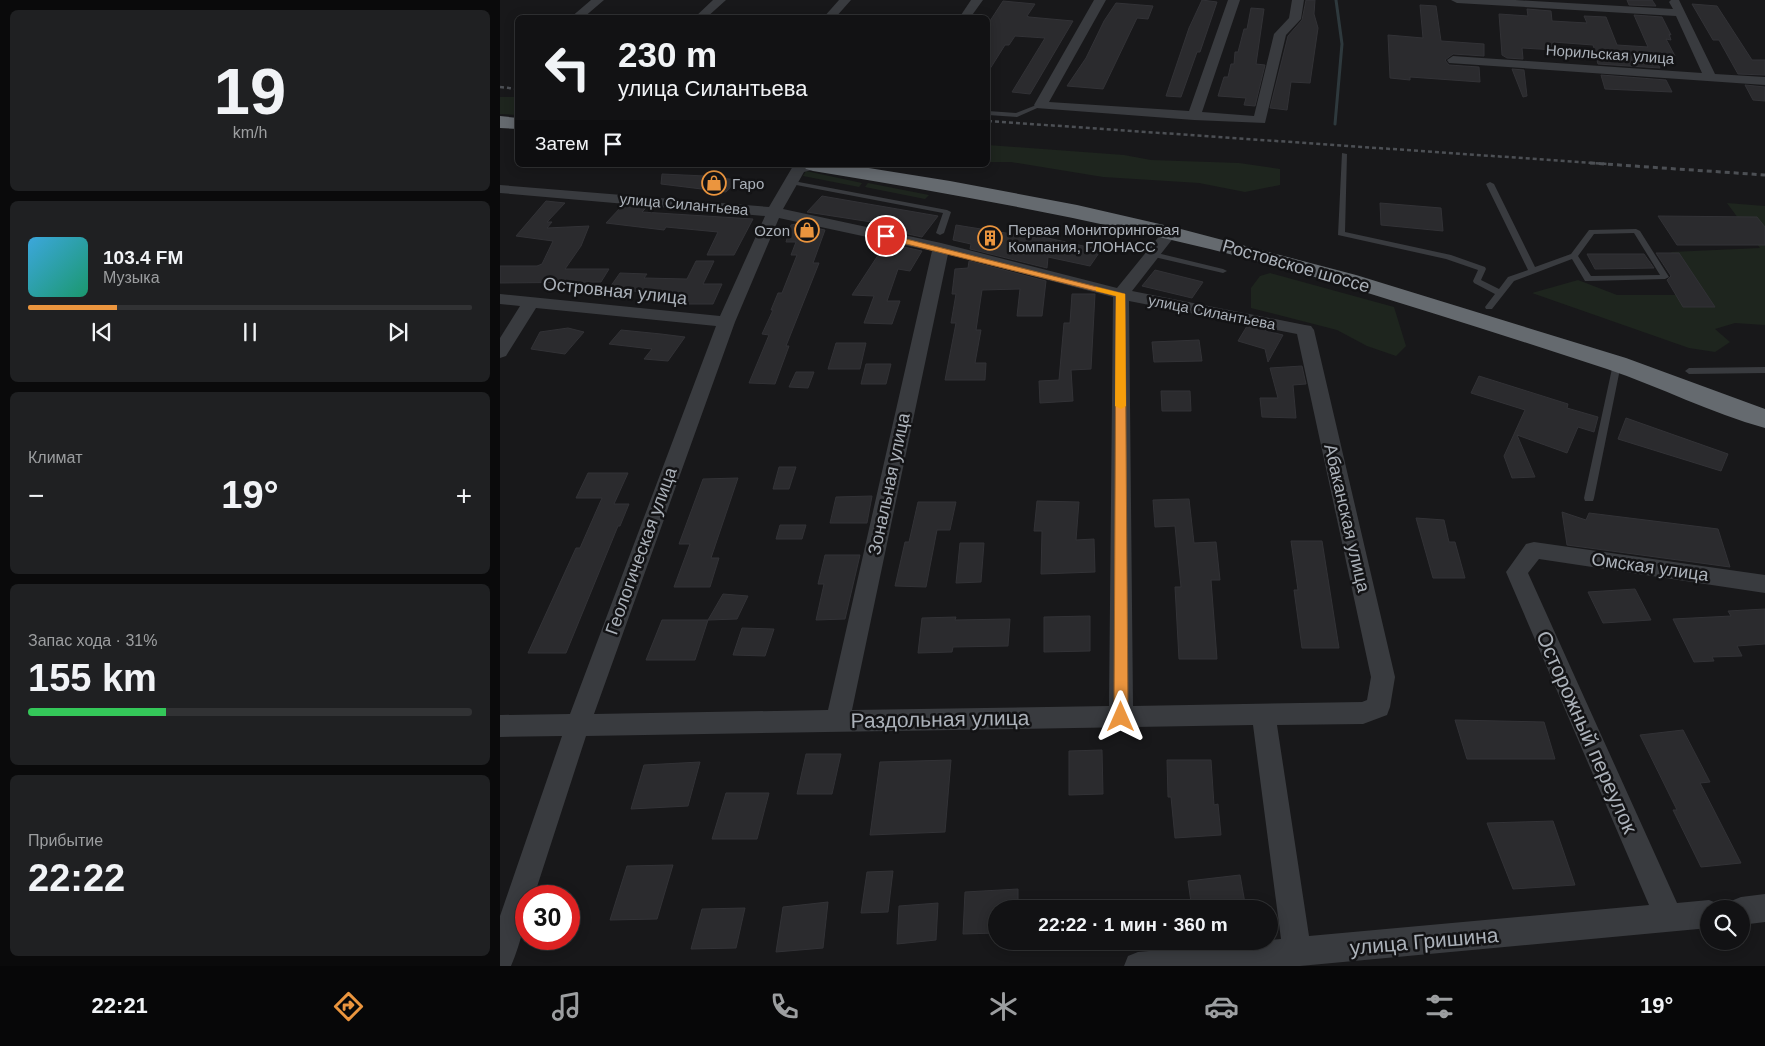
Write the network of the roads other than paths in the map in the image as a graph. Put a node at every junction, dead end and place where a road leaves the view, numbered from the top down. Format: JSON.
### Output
{"nodes":[{"id":1,"x":598,"y":0,"type":"edge"},
{"id":2,"x":720,"y":0,"type":"edge"},
{"id":3,"x":845,"y":0,"type":"edge"},
{"id":4,"x":978,"y":0,"type":"edge"},
{"id":5,"x":1100,"y":0,"type":"edge"},
{"id":6,"x":1234,"y":0,"type":"edge"},
{"id":7,"x":1298,"y":0,"type":"edge"},
{"id":8,"x":1457,"y":0,"type":"edge"},
{"id":9,"x":1674,"y":0,"type":"edge"},
{"id":10,"x":1680,"y":13,"type":"junction"},
{"id":11,"x":579,"y":15,"type":"edge"},
{"id":12,"x":702,"y":15,"type":"edge"},
{"id":13,"x":831,"y":15,"type":"edge"},
{"id":14,"x":966,"y":15,"type":"edge"},
{"id":15,"x":1453,"y":60,"type":"dead end"},
{"id":16,"x":1710,"y":77,"type":"junction"},
{"id":17,"x":1765,"y":81,"type":"edge"},
{"id":18,"x":1041,"y":105,"type":"junction"},
{"id":19,"x":990,"y":113,"type":"edge"},
{"id":20,"x":1194,"y":116,"type":"junction"},
{"id":21,"x":500,"y":122,"type":"edge"},
{"id":22,"x":515,"y":124,"type":"edge"},
{"id":23,"x":500,"y":130,"type":"edge"},
{"id":24,"x":515,"y":131,"type":"edge"},
{"id":25,"x":1344,"y":154,"type":"dead end"},
{"id":26,"x":806,"y":167,"type":"edge"},
{"id":27,"x":826,"y":167,"type":"edge"},
{"id":28,"x":892,"y":167,"type":"edge"},
{"id":29,"x":791,"y":182,"type":"junction"},
{"id":30,"x":1490,"y":184,"type":"dead end"},
{"id":31,"x":500,"y":189,"type":"edge"},
{"id":32,"x":774,"y":212,"type":"junction"},
{"id":33,"x":1170,"y":232,"type":"junction"},
{"id":34,"x":941,"y":241,"type":"junction"},
{"id":35,"x":1153,"y":254,"type":"junction"},
{"id":36,"x":1574,"y":256,"type":"junction"},
{"id":37,"x":1223,"y":271,"type":"dead end"},
{"id":38,"x":1533,"y":271,"type":"junction"},
{"id":39,"x":1121,"y":294,"type":"junction"},
{"id":40,"x":500,"y":299,"type":"edge"},
{"id":41,"x":1494,"y":300,"type":"junction"},
{"id":42,"x":531,"y":302,"type":"junction"},
{"id":43,"x":726,"y":322,"type":"junction"},
{"id":44,"x":1305,"y":330,"type":"joint"},
{"id":45,"x":500,"y":352,"type":"edge"},
{"id":46,"x":1617,"y":364,"type":"junction"},
{"id":47,"x":1765,"y":370,"type":"edge"},
{"id":48,"x":1689,"y":371,"type":"junction"},
{"id":49,"x":1765,"y":399,"type":"edge"},
{"id":50,"x":1765,"y":418,"type":"edge"},
{"id":51,"x":1589,"y":498,"type":"dead end"},
{"id":52,"x":1534,"y":550,"type":"joint"},
{"id":53,"x":1765,"y":584,"type":"edge"},
{"id":54,"x":1378,"y":707,"type":"joint"},
{"id":55,"x":1264,"y":716,"type":"junction"},
{"id":56,"x":1121,"y":717,"type":"junction"},
{"id":57,"x":838,"y":720,"type":"junction"},
{"id":58,"x":578,"y":724,"type":"junction"},
{"id":59,"x":500,"y":726,"type":"edge"},
{"id":60,"x":1765,"y":908,"type":"edge"},
{"id":61,"x":1750,"y":910,"type":"edge"},
{"id":62,"x":1700,"y":915,"type":"edge"},
{"id":63,"x":1669,"y":918,"type":"junction"},
{"id":64,"x":1297,"y":953,"type":"junction"},
{"id":65,"x":500,"y":958,"type":"edge"},
{"id":66,"x":1138,"y":966,"type":"edge"}],
"edges":[{"from":1,"to":11,"type":"street"},
{"from":2,"to":12,"type":"street"},
{"from":3,"to":13,"type":"street"},
{"from":4,"to":14,"type":"street"},
{"from":5,"to":18,"type":"street"},
{"from":6,"to":20,"type":"street"},
{"from":7,"to":20,"type":"street"},
{"from":8,"to":10,"type":"street"},
{"from":9,"to":10,"type":"street"},
{"from":10,"to":16,"type":"street"},
{"from":15,"to":16,"type":"street","name":"Норильская улица"},
{"from":16,"to":17,"type":"street","name":"Норильская улица"},
{"from":18,"to":19,"type":"lane"},
{"from":18,"to":20,"type":"street"},
{"from":21,"to":22,"type":"highway"},
{"from":23,"to":24,"type":"highway"},
{"from":25,"to":41,"type":"lane"},
{"from":26,"to":29,"type":"street","name":"Геологическая улица"},
{"from":27,"to":33,"type":"highway","name":"Ростовское шоссе"},
{"from":28,"to":41,"type":"highway","name":"Ростовское шоссе"},
{"from":29,"to":32,"type":"street","name":"Геологическая улица"},
{"from":29,"to":34,"type":"lane"},
{"from":30,"to":38,"type":"lane"},
{"from":31,"to":32,"type":"street","name":"улица Силантьева"},
{"from":32,"to":34,"type":"street","name":"улица Силантьева"},
{"from":32,"to":43,"type":"street","name":"Геологическая улица"},
{"from":33,"to":35,"type":"street"},
{"from":33,"to":46,"type":"highway","name":"Ростовское шоссе"},
{"from":34,"to":39,"type":"street","name":"улица Силантьева"},
{"from":34,"to":57,"type":"street","name":"Зональная улица"},
{"from":35,"to":37,"type":"lane"},
{"from":35,"to":39,"type":"street"},
{"from":36,"to":36,"type":"lane"},
{"from":36,"to":38,"type":"lane"},
{"from":38,"to":41,"type":"lane"},
{"from":39,"to":44,"type":"street","name":"улица Силантьева"},
{"from":39,"to":56,"type":"street"},
{"from":40,"to":42,"type":"street","name":"Островная улица"},
{"from":41,"to":48,"type":"highway","name":"Ростовское шоссе"},
{"from":42,"to":43,"type":"street","name":"Островная улица"},
{"from":42,"to":45,"type":"street"},
{"from":43,"to":58,"type":"street","name":"Геологическая улица"},
{"from":44,"to":54,"type":"street","name":"Абаканская улица"},
{"from":46,"to":50,"type":"highway","name":"Ростовское шоссе"},
{"from":46,"to":51,"type":"lane"},
{"from":47,"to":48,"type":"lane"},
{"from":48,"to":49,"type":"highway","name":"Ростовское шоссе"},
{"from":52,"to":53,"type":"street","name":"Омская улица"},
{"from":52,"to":63,"type":"street","name":"Осторожный переулок"},
{"from":54,"to":55,"type":"street","name":"Раздольная улица"},
{"from":55,"to":56,"type":"street","name":"Раздольная улица"},
{"from":55,"to":64,"type":"street"},
{"from":56,"to":57,"type":"street","name":"Раздольная улица"},
{"from":57,"to":58,"type":"street","name":"Раздольная улица"},
{"from":58,"to":59,"type":"street","name":"Раздольная улица"},
{"from":58,"to":65,"type":"street","name":"Геологическая улица"},
{"from":60,"to":61,"type":"street"},
{"from":62,"to":63,"type":"street","name":"улица Гришина"},
{"from":63,"to":64,"type":"street","name":"улица Гришина"},
{"from":64,"to":66,"type":"street","name":"улица Гришина"}]}
